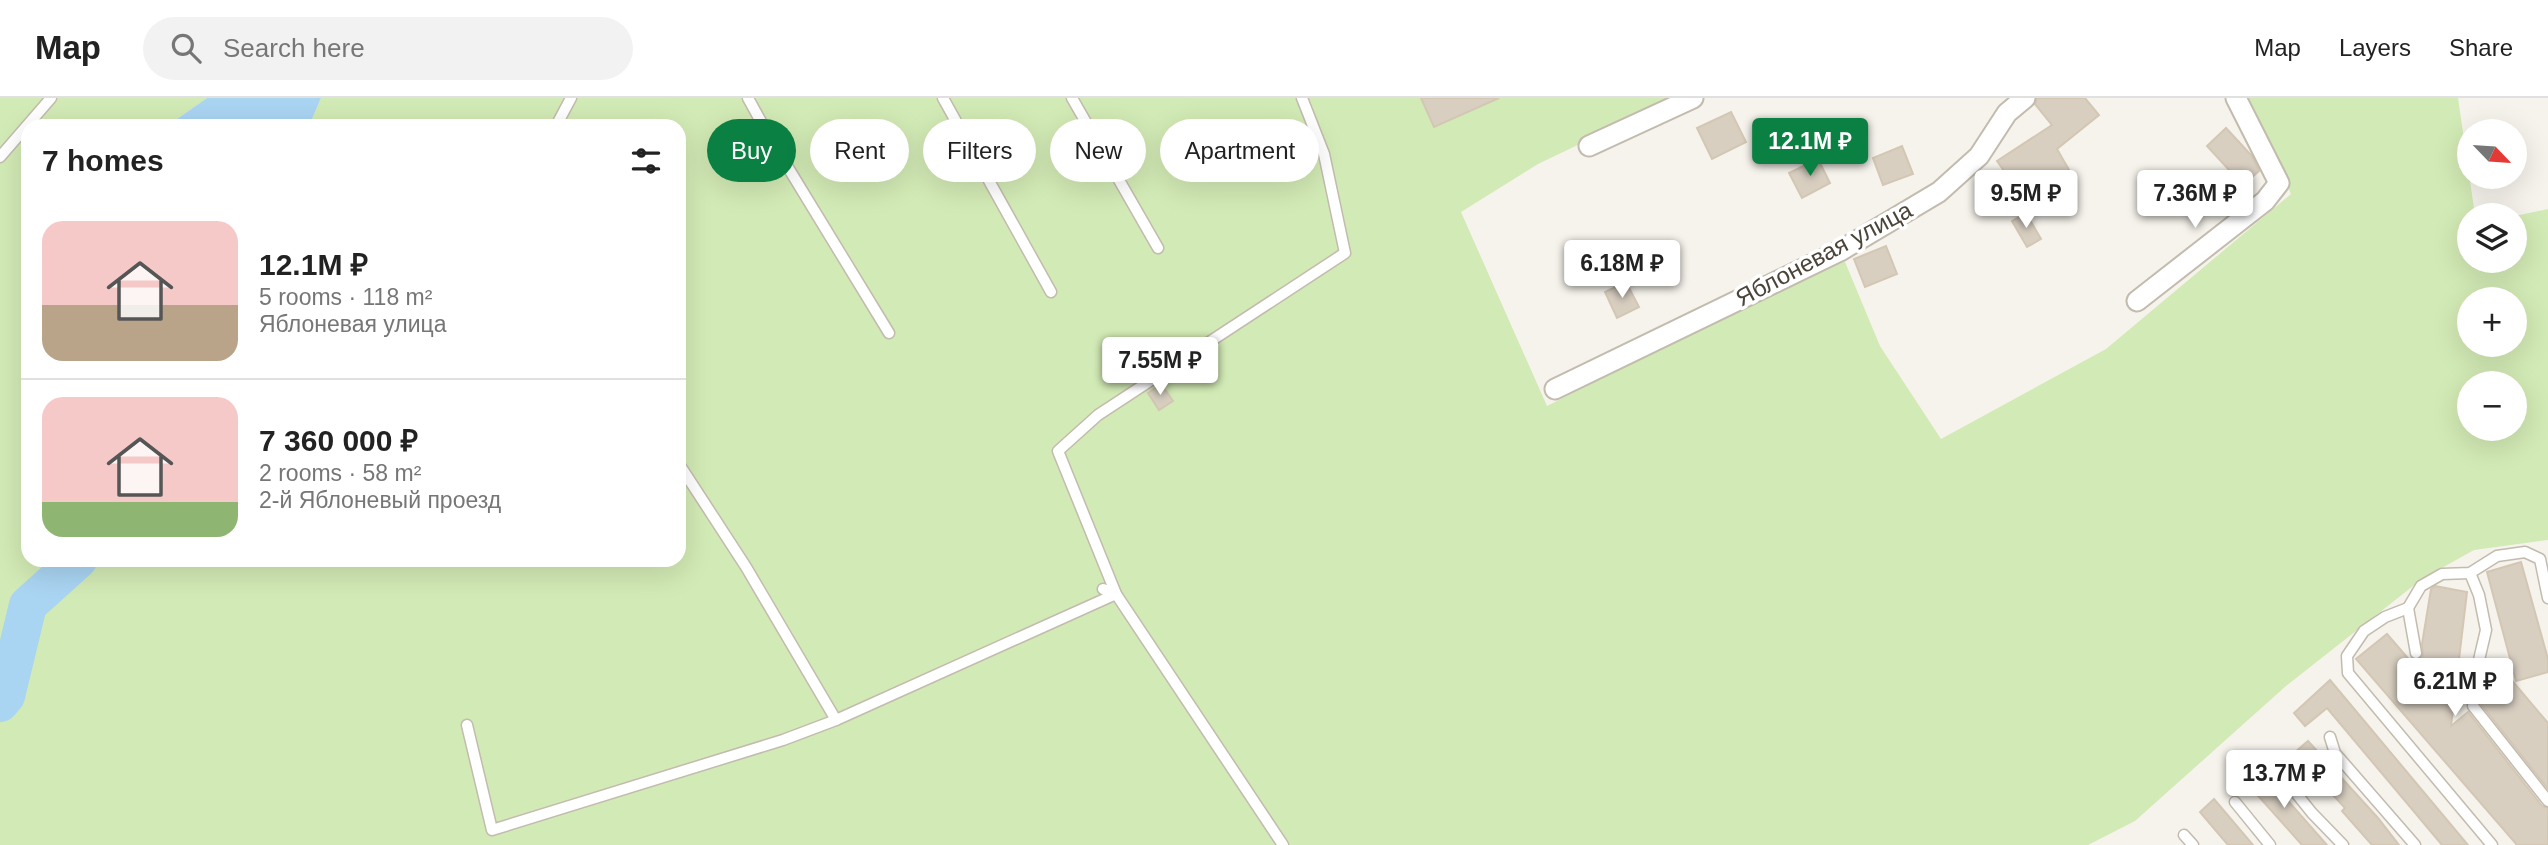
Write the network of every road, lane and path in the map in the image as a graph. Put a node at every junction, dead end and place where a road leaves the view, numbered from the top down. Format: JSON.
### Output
{"nodes":[{"id":1,"x":51,"y":98,"type":"edge"},
{"id":2,"x":571,"y":98,"type":"edge"},
{"id":3,"x":748,"y":98,"type":"edge"},
{"id":4,"x":943,"y":98,"type":"edge"},
{"id":5,"x":1072,"y":98,"type":"edge"},
{"id":6,"x":1302,"y":98,"type":"edge"},
{"id":7,"x":1693,"y":98,"type":"edge"},
{"id":8,"x":2025,"y":98,"type":"edge"},
{"id":9,"x":2236,"y":98,"type":"edge"},
{"id":10,"x":33,"y":119,"type":"edge"},
{"id":11,"x":560,"y":119,"type":"edge"},
{"id":12,"x":21,"y":133,"type":"edge"},
{"id":13,"x":1589,"y":146,"type":"dead end"},
{"id":14,"x":0,"y":158,"type":"edge"},
{"id":15,"x":1158,"y":248,"type":"dead end"},
{"id":16,"x":1051,"y":292,"type":"dead end"},
{"id":17,"x":2137,"y":301,"type":"dead end"},
{"id":18,"x":889,"y":332,"type":"dead end"},
{"id":19,"x":1555,"y":389,"type":"dead end"},
{"id":20,"x":686,"y":475,"type":"edge"},
{"id":21,"x":2470,"y":572,"type":"junction"},
{"id":22,"x":1102,"y":589,"type":"dead end"},
{"id":23,"x":1115,"y":594,"type":"junction"},
{"id":24,"x":2548,"y":598,"type":"edge"},
{"id":25,"x":2409,"y":608,"type":"junction"},
{"id":26,"x":2416,"y":653,"type":"dead end"},
{"id":27,"x":836,"y":720,"type":"junction"},
{"id":28,"x":467,"y":725,"type":"dead end"},
{"id":29,"x":2330,"y":737,"type":"dead end"},
{"id":30,"x":2280,"y":773,"type":"dead end"},
{"id":31,"x":2548,"y":801,"type":"edge"},
{"id":32,"x":2235,"y":802,"type":"dead end"},
{"id":33,"x":2184,"y":835,"type":"dead end"},
{"id":34,"x":1283,"y":845,"type":"edge"},
{"id":35,"x":2193,"y":845,"type":"edge"},
{"id":36,"x":2270,"y":845,"type":"edge"},
{"id":37,"x":2343,"y":845,"type":"edge"},
{"id":38,"x":2415,"y":845,"type":"edge"},
{"id":39,"x":2492,"y":845,"type":"edge"}],
"edges":[{"from":1,"to":10,"type":"lane"},
{"from":2,"to":11,"type":"lane"},
{"from":3,"to":18,"type":"lane"},
{"from":4,"to":16,"type":"lane"},
{"from":5,"to":15,"type":"lane"},
{"from":6,"to":23,"type":"lane"},
{"from":7,"to":13,"type":"street"},
{"from":8,"to":19,"type":"street","name":"Яблоневая улица"},
{"from":9,"to":17,"type":"street"},
{"from":12,"to":14,"type":"lane"},
{"from":20,"to":27,"type":"lane"},
{"from":21,"to":24,"type":"lane"},
{"from":21,"to":25,"type":"lane"},
{"from":21,"to":31,"type":"lane"},
{"from":22,"to":23,"type":"lane"},
{"from":23,"to":27,"type":"lane"},
{"from":23,"to":34,"type":"lane"},
{"from":25,"to":26,"type":"lane"},
{"from":25,"to":39,"type":"lane"},
{"from":27,"to":28,"type":"lane"},
{"from":29,"to":38,"type":"lane"},
{"from":30,"to":37,"type":"lane"},
{"from":32,"to":36,"type":"lane"},
{"from":33,"to":35,"type":"lane"}]}
